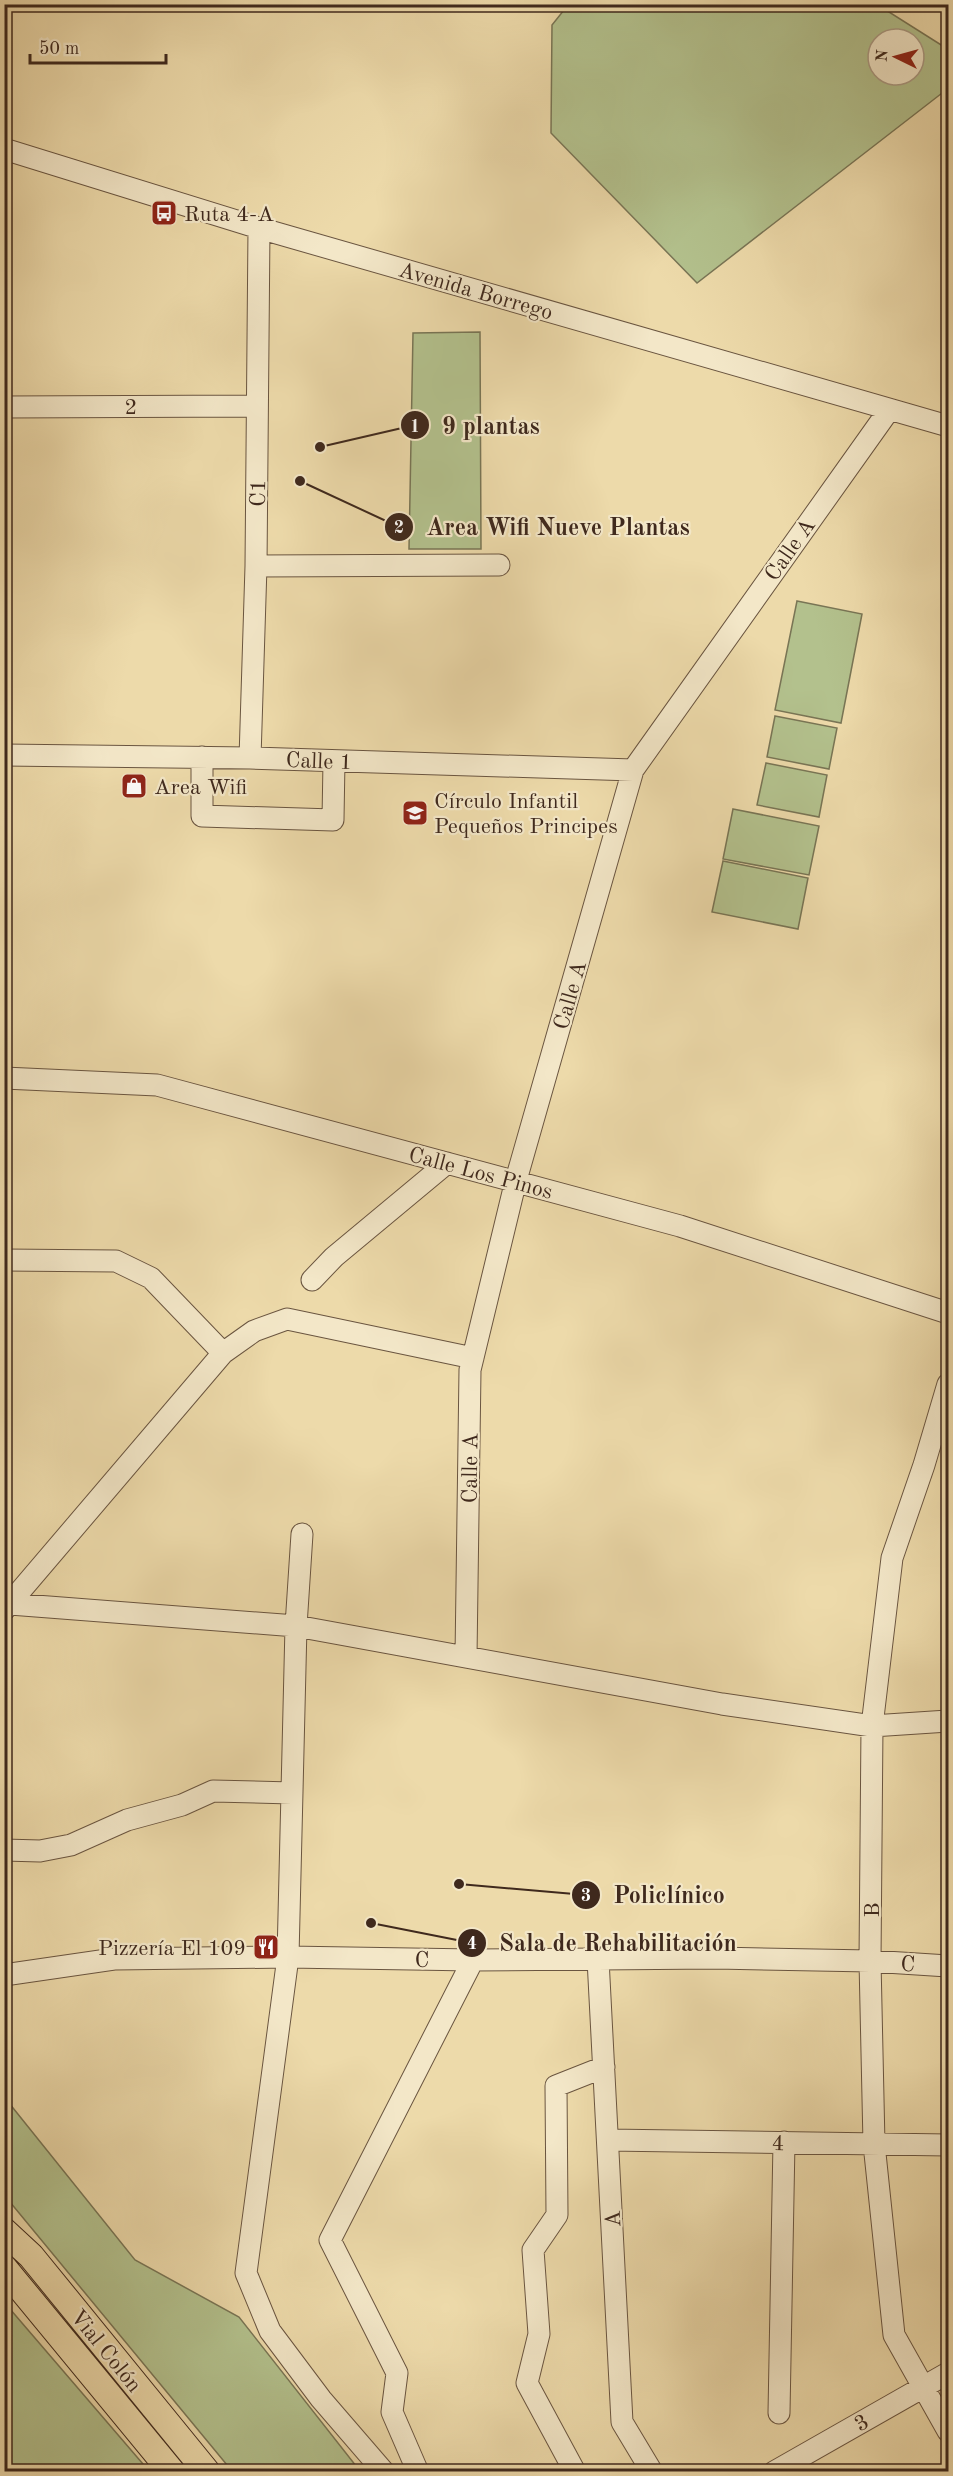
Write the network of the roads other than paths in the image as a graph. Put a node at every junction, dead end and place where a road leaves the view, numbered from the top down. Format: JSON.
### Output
{"nodes":[{"id":1,"x":4,"y":148,"type":"edge"},
{"id":2,"x":259,"y":228,"type":"junction"},
{"id":3,"x":257,"y":405,"type":"junction"},
{"id":4,"x":4,"y":407,"type":"edge"},
{"id":5,"x":889,"y":410,"type":"junction"},
{"id":6,"x":948,"y":426,"type":"edge"},
{"id":7,"x":499,"y":565,"type":"dead end"},
{"id":8,"x":256,"y":566,"type":"junction"},
{"id":9,"x":4,"y":755,"type":"edge"},
{"id":10,"x":202,"y":757,"type":"junction"},
{"id":11,"x":250,"y":758,"type":"junction"},
{"id":12,"x":334,"y":761,"type":"junction"},
{"id":13,"x":633,"y":770,"type":"junction"},
{"id":14,"x":4,"y":1078,"type":"edge"},
{"id":15,"x":447,"y":1163,"type":"junction"},
{"id":16,"x":516,"y":1180,"type":"junction"},
{"id":17,"x":4,"y":1260,"type":"edge"},
{"id":18,"x":312,"y":1280,"type":"dead end"},
{"id":19,"x":948,"y":1313,"type":"edge"},
{"id":20,"x":223,"y":1353,"type":"junction"},
{"id":21,"x":473,"y":1358,"type":"junction"},
{"id":22,"x":948,"y":1384,"type":"edge"},
{"id":23,"x":302,"y":1534,"type":"dead end"},
{"id":24,"x":6,"y":1604,"type":"edge"},
{"id":25,"x":296,"y":1626,"type":"junction"},
{"id":26,"x":466,"y":1657,"type":"junction"},
{"id":27,"x":948,"y":1721,"type":"edge"},
{"id":28,"x":872,"y":1726,"type":"junction"},
{"id":29,"x":292,"y":1793,"type":"junction"},
{"id":30,"x":4,"y":1850,"type":"edge"},
{"id":31,"x":288,"y":1957,"type":"junction"},
{"id":32,"x":597,"y":1959,"type":"junction"},
{"id":33,"x":473,"y":1960,"type":"junction"},
{"id":34,"x":870,"y":1961,"type":"junction"},
{"id":35,"x":948,"y":1966,"type":"edge"},
{"id":36,"x":4,"y":1975,"type":"edge"},
{"id":37,"x":604,"y":2067,"type":"junction"},
{"id":38,"x":608,"y":2140,"type":"junction"},
{"id":39,"x":784,"y":2142,"type":"junction"},
{"id":40,"x":874,"y":2144,"type":"junction"},
{"id":41,"x":948,"y":2145,"type":"edge"},
{"id":42,"x":4,"y":2219,"type":"edge"},
{"id":43,"x":4,"y":2231,"type":"edge"},
{"id":44,"x":31,"y":2256,"type":"junction"},
{"id":45,"x":4,"y":2268,"type":"edge"},
{"id":46,"x":948,"y":2373,"type":"edge"},
{"id":47,"x":922,"y":2386,"type":"junction"},
{"id":48,"x":779,"y":2413,"type":"dead end"},
{"id":49,"x":948,"y":2431,"type":"edge"},
{"id":50,"x":172,"y":2472,"type":"edge"},
{"id":51,"x":207,"y":2472,"type":"edge"},
{"id":52,"x":384,"y":2472,"type":"edge"},
{"id":53,"x":417,"y":2472,"type":"edge"},
{"id":54,"x":575,"y":2472,"type":"edge"},
{"id":55,"x":652,"y":2472,"type":"edge"},
{"id":56,"x":774,"y":2472,"type":"edge"}],
"edges":[{"from":1,"to":2,"type":"street","name":"Avenida Borrego"},
{"from":2,"to":3,"type":"street","name":"C1"},
{"from":2,"to":5,"type":"street","name":"Avenida Borrego"},
{"from":3,"to":4,"type":"street","name":"2"},
{"from":3,"to":8,"type":"street","name":"C1"},
{"from":5,"to":6,"type":"street","name":"Avenida Borrego"},
{"from":5,"to":13,"type":"street","name":"Calle A"},
{"from":7,"to":8,"type":"street"},
{"from":8,"to":11,"type":"street","name":"C1"},
{"from":9,"to":10,"type":"street","name":"Calle 1"},
{"from":10,"to":11,"type":"street","name":"Calle 1"},
{"from":10,"to":12,"type":"street"},
{"from":11,"to":12,"type":"street","name":"Calle 1"},
{"from":12,"to":13,"type":"street","name":"Calle 1"},
{"from":13,"to":16,"type":"street","name":"Calle A"},
{"from":14,"to":15,"type":"street","name":"Calle Los Pinos"},
{"from":15,"to":16,"type":"street","name":"Calle Los Pinos"},
{"from":15,"to":18,"type":"street"},
{"from":16,"to":19,"type":"street","name":"Calle Los Pinos"},
{"from":16,"to":21,"type":"street","name":"Calle A"},
{"from":17,"to":20,"type":"street"},
{"from":20,"to":21,"type":"street"},
{"from":20,"to":24,"type":"street"},
{"from":21,"to":26,"type":"street","name":"Calle A"},
{"from":22,"to":28,"type":"street","name":"B"},
{"from":23,"to":25,"type":"street"},
{"from":24,"to":25,"type":"street"},
{"from":25,"to":26,"type":"street"},
{"from":25,"to":29,"type":"street"},
{"from":26,"to":28,"type":"street"},
{"from":27,"to":28,"type":"street"},
{"from":28,"to":34,"type":"street","name":"B"},
{"from":29,"to":30,"type":"street"},
{"from":29,"to":31,"type":"street"},
{"from":31,"to":33,"type":"street","name":"C"},
{"from":31,"to":36,"type":"street","name":"C"},
{"from":31,"to":52,"type":"street"},
{"from":32,"to":33,"type":"street","name":"C"},
{"from":32,"to":34,"type":"street","name":"C"},
{"from":32,"to":37,"type":"street","name":"A"},
{"from":33,"to":53,"type":"street"},
{"from":34,"to":35,"type":"street","name":"C"},
{"from":34,"to":40,"type":"street","name":"B"},
{"from":37,"to":38,"type":"street","name":"A"},
{"from":37,"to":54,"type":"street"},
{"from":38,"to":39,"type":"street","name":"4"},
{"from":38,"to":55,"type":"street","name":"A"},
{"from":39,"to":40,"type":"street","name":"4"},
{"from":39,"to":48,"type":"street"},
{"from":40,"to":41,"type":"street","name":"4"},
{"from":40,"to":47,"type":"street","name":"B"},
{"from":42,"to":44,"type":"main road"},
{"from":43,"to":44,"type":"main road","name":"Vial Colón"},
{"from":44,"to":51,"type":"main road","name":"Vial Colón"},
{"from":45,"to":50,"type":"main road","name":"Vial Colón"},
{"from":46,"to":47,"type":"street","name":"3"},
{"from":47,"to":49,"type":"street","name":"B"},
{"from":47,"to":56,"type":"street","name":"3"}]}
